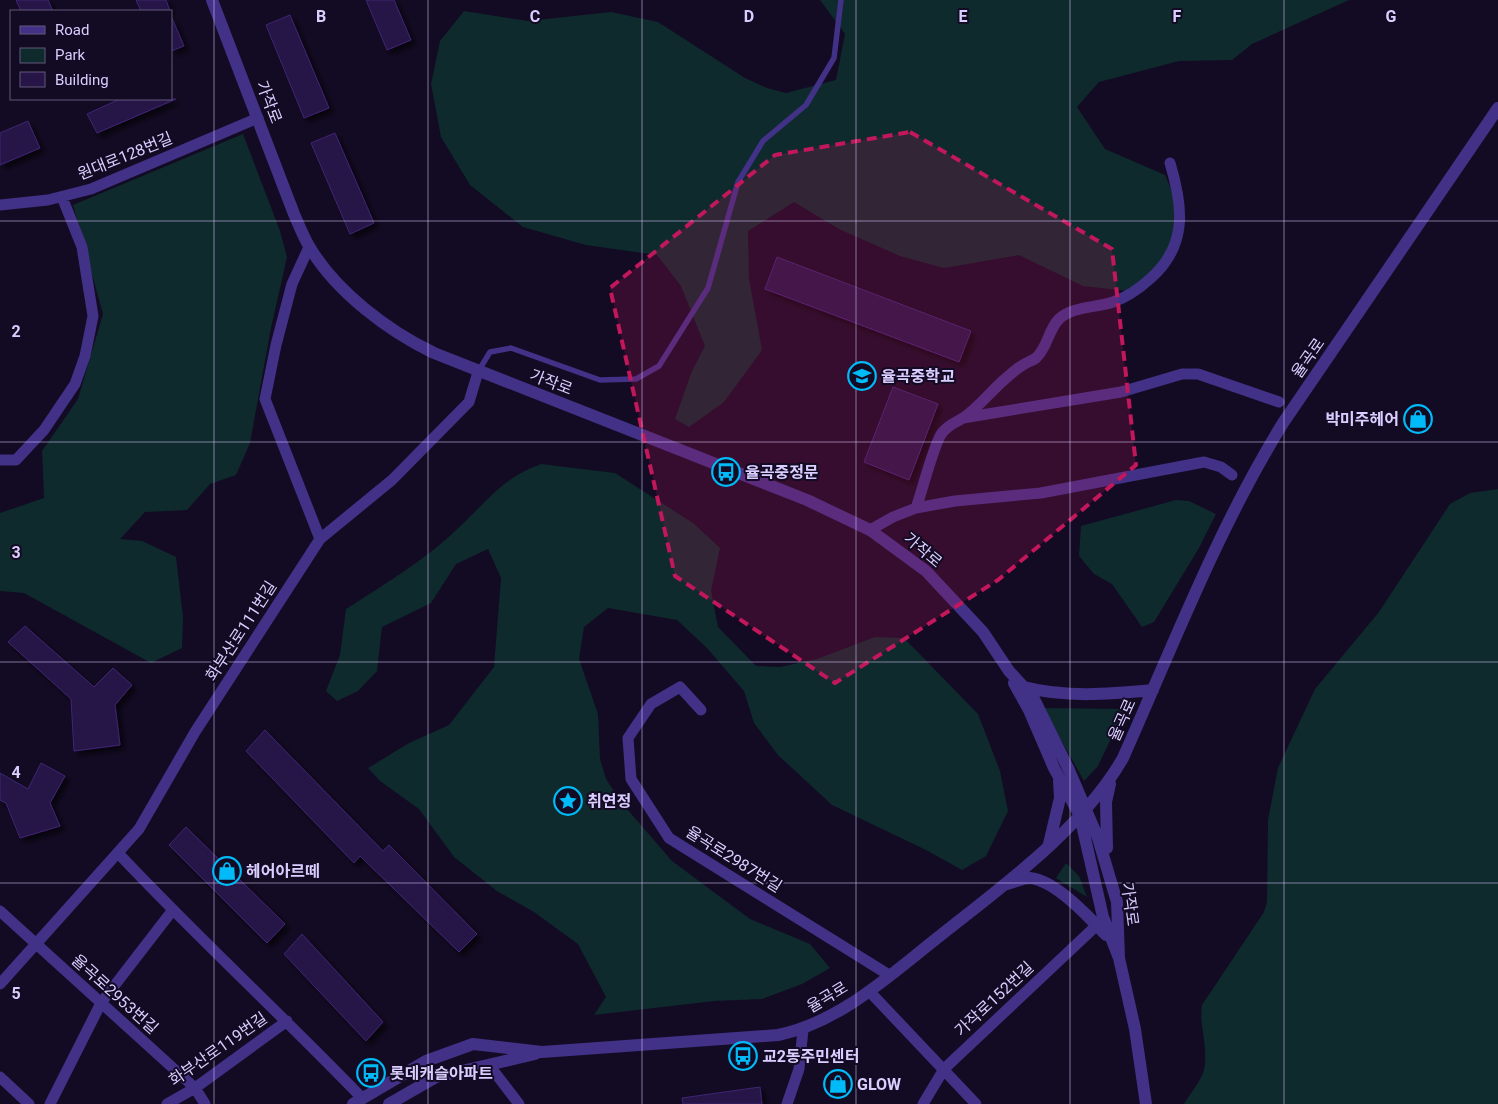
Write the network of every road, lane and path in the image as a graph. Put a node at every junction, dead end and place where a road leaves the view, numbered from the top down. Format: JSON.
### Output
{"nodes":[{"id":1,"x":212,"y":0,"type":"edge"},
{"id":2,"x":841,"y":0,"type":"edge"},
{"id":3,"x":1498,"y":108,"type":"edge"},
{"id":4,"x":258,"y":118,"type":"junction"},
{"id":5,"x":1170,"y":163,"type":"dead end"},
{"id":6,"x":62,"y":197,"type":"junction"},
{"id":7,"x":0,"y":205,"type":"edge"},
{"id":8,"x":309,"y":247,"type":"junction"},
{"id":9,"x":478,"y":372,"type":"junction"},
{"id":10,"x":1279,"y":402,"type":"dead end"},
{"id":11,"x":963,"y":418,"type":"junction"},
{"id":12,"x":0,"y":460,"type":"edge"},
{"id":13,"x":1232,"y":475,"type":"dead end"},
{"id":14,"x":916,"y":508,"type":"junction"},
{"id":15,"x":870,"y":530,"type":"junction"},
{"id":16,"x":320,"y":539,"type":"junction"},
{"id":17,"x":1009,"y":671,"type":"junction"},
{"id":18,"x":1023,"y":687,"type":"junction"},
{"id":19,"x":1153,"y":690,"type":"junction"},
{"id":20,"x":701,"y":710,"type":"dead end"},
{"id":21,"x":1060,"y":778,"type":"junction"},
{"id":22,"x":1111,"y":779,"type":"junction"},
{"id":23,"x":1083,"y":812,"type":"junction"},
{"id":24,"x":1049,"y":844,"type":"junction"},
{"id":25,"x":118,"y":853,"type":"junction"},
{"id":26,"x":1005,"y":885,"type":"junction"},
{"id":27,"x":1117,"y":902,"type":"junction"},
{"id":28,"x":0,"y":911,"type":"edge"},
{"id":29,"x":172,"y":911,"type":"junction"},
{"id":30,"x":1097,"y":925,"type":"junction"},
{"id":31,"x":1113,"y":942,"type":"junction"},
{"id":32,"x":36,"y":945,"type":"junction"},
{"id":33,"x":1119,"y":958,"type":"junction"},
{"id":34,"x":890,"y":975,"type":"junction"},
{"id":35,"x":0,"y":984,"type":"edge"},
{"id":36,"x":869,"y":991,"type":"junction"},
{"id":37,"x":101,"y":1003,"type":"junction"},
{"id":38,"x":287,"y":1021,"type":"junction"},
{"id":39,"x":803,"y":1030,"type":"junction"},
{"id":40,"x":542,"y":1052,"type":"junction"},
{"id":41,"x":489,"y":1065,"type":"junction"},
{"id":42,"x":944,"y":1069,"type":"junction"},
{"id":43,"x":0,"y":1077,"type":"edge"},
{"id":44,"x":195,"y":1088,"type":"junction"},
{"id":45,"x":360,"y":1102,"type":"edge"},
{"id":46,"x":29,"y":1104,"type":"edge"},
{"id":47,"x":50,"y":1104,"type":"edge"},
{"id":48,"x":167,"y":1104,"type":"edge"},
{"id":49,"x":205,"y":1104,"type":"edge"},
{"id":50,"x":389,"y":1104,"type":"edge"},
{"id":51,"x":519,"y":1104,"type":"edge"},
{"id":52,"x":787,"y":1104,"type":"edge"},
{"id":53,"x":922,"y":1104,"type":"edge"},
{"id":54,"x":976,"y":1104,"type":"edge"},
{"id":55,"x":1146,"y":1104,"type":"edge"}],
"edges":[{"from":1,"to":4,"type":"street","name":"가작로"},
{"from":2,"to":9,"type":"lane"},
{"from":3,"to":19,"type":"street","name":"율곡로"},
{"from":4,"to":6,"type":"street","name":"원대로128번길"},
{"from":4,"to":8,"type":"street","name":"가작로"},
{"from":5,"to":11,"type":"street"},
{"from":6,"to":7,"type":"street","name":"원대로128번길"},
{"from":6,"to":12,"type":"street"},
{"from":8,"to":9,"type":"street","name":"가작로"},
{"from":8,"to":16,"type":"street"},
{"from":9,"to":15,"type":"street","name":"가작로"},
{"from":9,"to":16,"type":"street","name":"화부산로111번길"},
{"from":10,"to":11,"type":"street"},
{"from":11,"to":14,"type":"street"},
{"from":13,"to":14,"type":"street"},
{"from":14,"to":15,"type":"street"},
{"from":15,"to":17,"type":"street","name":"가작로"},
{"from":16,"to":25,"type":"street","name":"화부산로111번길"},
{"from":17,"to":18,"type":"street","name":"가작로"},
{"from":17,"to":21,"type":"street","name":"가작로"},
{"from":18,"to":19,"type":"street"},
{"from":18,"to":23,"type":"street","name":"가작로"},
{"from":19,"to":22,"type":"street","name":"율곡로"},
{"from":20,"to":34,"type":"street","name":"율곡로2987번길"},
{"from":21,"to":23,"type":"street","name":"가작로"},
{"from":21,"to":24,"type":"street"},
{"from":22,"to":23,"type":"street","name":"율곡로"},
{"from":22,"to":27,"type":"street"},
{"from":23,"to":24,"type":"street","name":"율곡로"},
{"from":23,"to":27,"type":"street","name":"가작로"},
{"from":23,"to":31,"type":"street","name":"가작로"},
{"from":24,"to":26,"type":"street","name":"율곡로"},
{"from":25,"to":29,"type":"street"},
{"from":25,"to":32,"type":"street","name":"화부산로111번길"},
{"from":26,"to":30,"type":"street"},
{"from":26,"to":34,"type":"street","name":"율곡로"},
{"from":27,"to":33,"type":"street","name":"가작로"},
{"from":28,"to":32,"type":"street","name":"율곡로2953번길"},
{"from":29,"to":37,"type":"street"},
{"from":29,"to":38,"type":"street"},
{"from":30,"to":31,"type":"street"},
{"from":30,"to":42,"type":"street","name":"가작로152번길"},
{"from":31,"to":33,"type":"street","name":"가작로"},
{"from":32,"to":35,"type":"street","name":"화부산로111번길"},
{"from":32,"to":37,"type":"street","name":"율곡로2953번길"},
{"from":33,"to":55,"type":"street","name":"가작로"},
{"from":34,"to":36,"type":"street","name":"율곡로"},
{"from":36,"to":39,"type":"street","name":"율곡로"},
{"from":36,"to":42,"type":"street"},
{"from":37,"to":44,"type":"street","name":"율곡로2953번길"},
{"from":37,"to":47,"type":"street"},
{"from":38,"to":44,"type":"street","name":"화부산로119번길"},
{"from":38,"to":45,"type":"street"},
{"from":39,"to":40,"type":"street","name":"율곡로"},
{"from":39,"to":52,"type":"street"},
{"from":40,"to":41,"type":"street","name":"율곡로"},
{"from":40,"to":45,"type":"street","name":"율곡로"},
{"from":41,"to":50,"type":"street","name":"율곡로"},
{"from":41,"to":51,"type":"street"},
{"from":42,"to":53,"type":"street","name":"가작로152번길"},
{"from":42,"to":54,"type":"street"},
{"from":43,"to":46,"type":"street"},
{"from":44,"to":48,"type":"street","name":"화부산로119번길"},
{"from":44,"to":49,"type":"street","name":"율곡로2953번길"}]}
